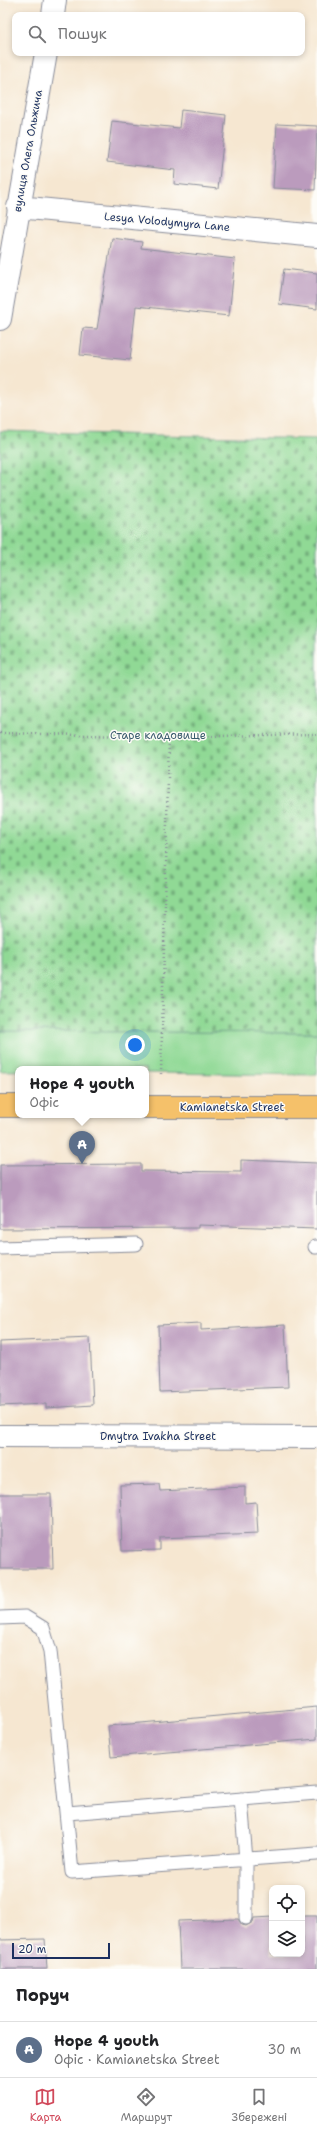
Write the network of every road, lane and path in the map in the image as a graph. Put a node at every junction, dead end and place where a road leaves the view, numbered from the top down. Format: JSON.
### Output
{"nodes":[{"id":1,"x":55,"y":0,"type":"edge"},
{"id":2,"x":53,"y":12,"type":"edge"},
{"id":3,"x":45,"y":56,"type":"edge"},
{"id":4,"x":18,"y":207,"type":"junction"},
{"id":5,"x":317,"y":236,"type":"edge"},
{"id":6,"x":0,"y":319,"type":"edge"},
{"id":7,"x":0,"y":733,"type":"edge"},
{"id":8,"x":317,"y":734,"type":"edge"},
{"id":9,"x":169,"y":737,"type":"junction"},
{"id":10,"x":161,"y":1074,"type":"dead end"},
{"id":11,"x":0,"y":1106,"type":"edge"},
{"id":12,"x":15,"y":1106,"type":"edge"},
{"id":13,"x":149,"y":1106,"type":"edge"},
{"id":14,"x":317,"y":1107,"type":"edge"},
{"id":15,"x":136,"y":1244,"type":"dead end"},
{"id":16,"x":0,"y":1248,"type":"edge"},
{"id":17,"x":0,"y":1436,"type":"edge"},
{"id":18,"x":317,"y":1437,"type":"edge"},
{"id":19,"x":0,"y":1618,"type":"edge"},
{"id":20,"x":317,"y":1793,"type":"edge"},
{"id":21,"x":241,"y":1800,"type":"junction"},
{"id":22,"x":67,"y":1813,"type":"junction"},
{"id":23,"x":317,"y":1854,"type":"edge"},
{"id":24,"x":246,"y":1860,"type":"junction"},
{"id":25,"x":246,"y":1918,"type":"dead end"}],
"edges":[{"from":1,"to":2,"type":"street"},
{"from":3,"to":4,"type":"street","name":"вулиця Олега Ольжича"},
{"from":4,"to":5,"type":"street","name":"Lesya Volodymyra Lane"},
{"from":4,"to":6,"type":"street","name":"вулиця Олега Ольжича"},
{"from":7,"to":9,"type":"path"},
{"from":8,"to":9,"type":"path"},
{"from":9,"to":10,"type":"path"},
{"from":11,"to":12,"type":"main road"},
{"from":13,"to":14,"type":"main road","name":"Kamianetska Street"},
{"from":15,"to":16,"type":"lane"},
{"from":17,"to":18,"type":"street","name":"Dmytra Ivakha Street"},
{"from":19,"to":22,"type":"lane"},
{"from":20,"to":21,"type":"lane"},
{"from":21,"to":22,"type":"lane"},
{"from":21,"to":24,"type":"lane"},
{"from":22,"to":24,"type":"lane"},
{"from":23,"to":24,"type":"lane"},
{"from":24,"to":25,"type":"lane"}]}
